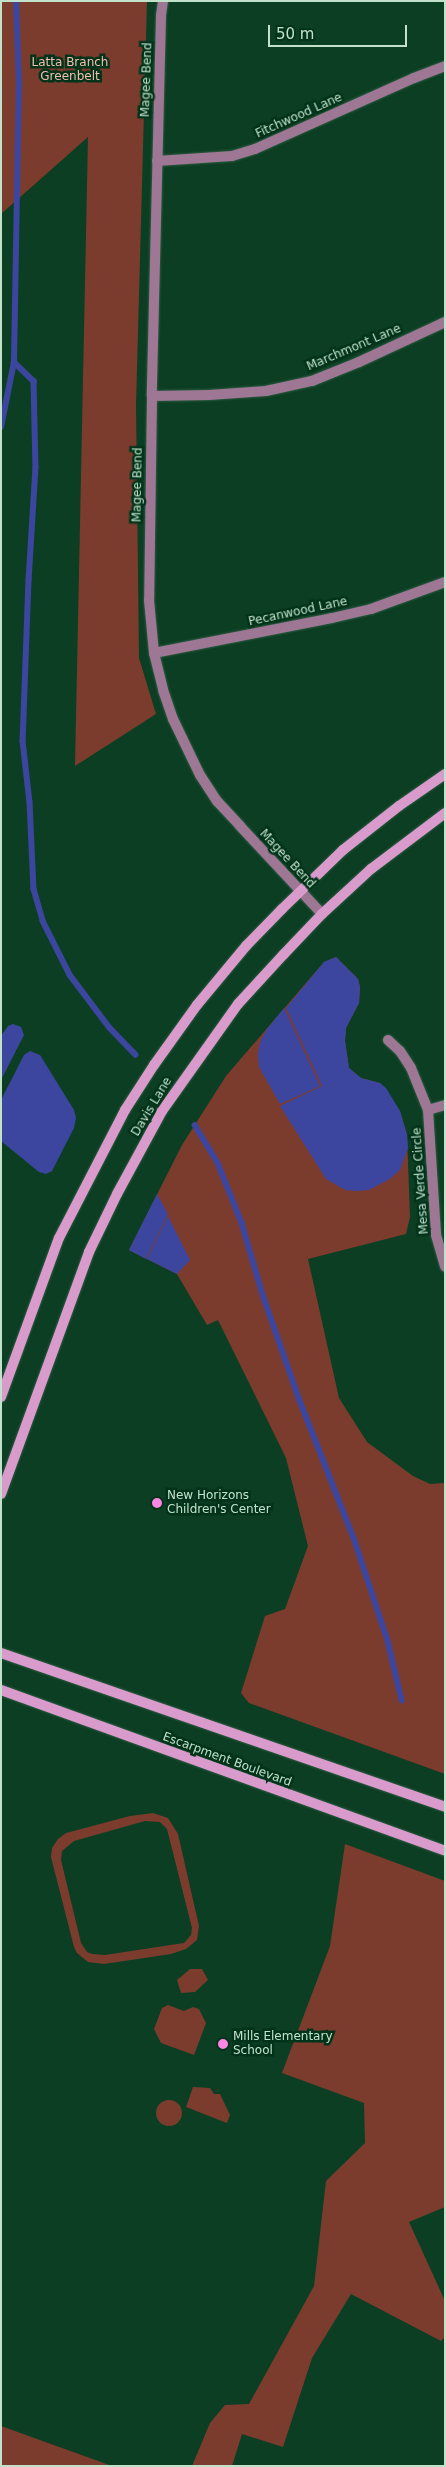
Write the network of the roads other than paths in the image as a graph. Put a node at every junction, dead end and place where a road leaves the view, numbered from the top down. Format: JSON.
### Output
{"nodes":[{"id":1,"x":163,"y":1,"type":"edge"},
{"id":2,"x":445,"y":66,"type":"edge"},
{"id":3,"x":157,"y":161,"type":"junction"},
{"id":4,"x":445,"y":322,"type":"edge"},
{"id":5,"x":152,"y":396,"type":"junction"},
{"id":6,"x":445,"y":582,"type":"edge"},
{"id":7,"x":154,"y":653,"type":"junction"},
{"id":8,"x":445,"y":774,"type":"edge"},
{"id":9,"x":445,"y":813,"type":"edge"},
{"id":10,"x":301,"y":892,"type":"junction"},
{"id":11,"x":322,"y":914,"type":"junction"},
{"id":12,"x":388,"y":1040,"type":"dead end"},
{"id":13,"x":445,"y":1105,"type":"edge"},
{"id":14,"x":428,"y":1110,"type":"junction"},
{"id":15,"x":445,"y":1268,"type":"edge"},
{"id":16,"x":1,"y":1397,"type":"edge"},
{"id":17,"x":1,"y":1494,"type":"edge"},
{"id":18,"x":1,"y":1653,"type":"edge"},
{"id":19,"x":1,"y":1690,"type":"edge"},
{"id":20,"x":445,"y":1807,"type":"edge"},
{"id":21,"x":445,"y":1851,"type":"edge"}],
"edges":[{"from":1,"to":3,"type":"street","name":"Magee Bend"},
{"from":2,"to":3,"type":"street","name":"Fitchwood Lane"},
{"from":3,"to":5,"type":"street","name":"Magee Bend"},
{"from":4,"to":5,"type":"street","name":"Marchmont Lane"},
{"from":5,"to":7,"type":"street","name":"Magee Bend"},
{"from":6,"to":7,"type":"street","name":"Pecanwood Lane"},
{"from":7,"to":10,"type":"street","name":"Magee Bend"},
{"from":8,"to":10,"type":"main road","name":"Davis Lane"},
{"from":9,"to":11,"type":"main road","name":"Davis Lane"},
{"from":10,"to":11,"type":"street","name":"Magee Bend"},
{"from":10,"to":16,"type":"main road","name":"Davis Lane"},
{"from":11,"to":17,"type":"main road","name":"Davis Lane"},
{"from":12,"to":14,"type":"street"},
{"from":13,"to":14,"type":"street","name":"Mesa Verde Circle"},
{"from":14,"to":15,"type":"street","name":"Mesa Verde Circle"},
{"from":18,"to":20,"type":"main road"},
{"from":19,"to":21,"type":"main road","name":"Escarpment Boulevard"}]}
